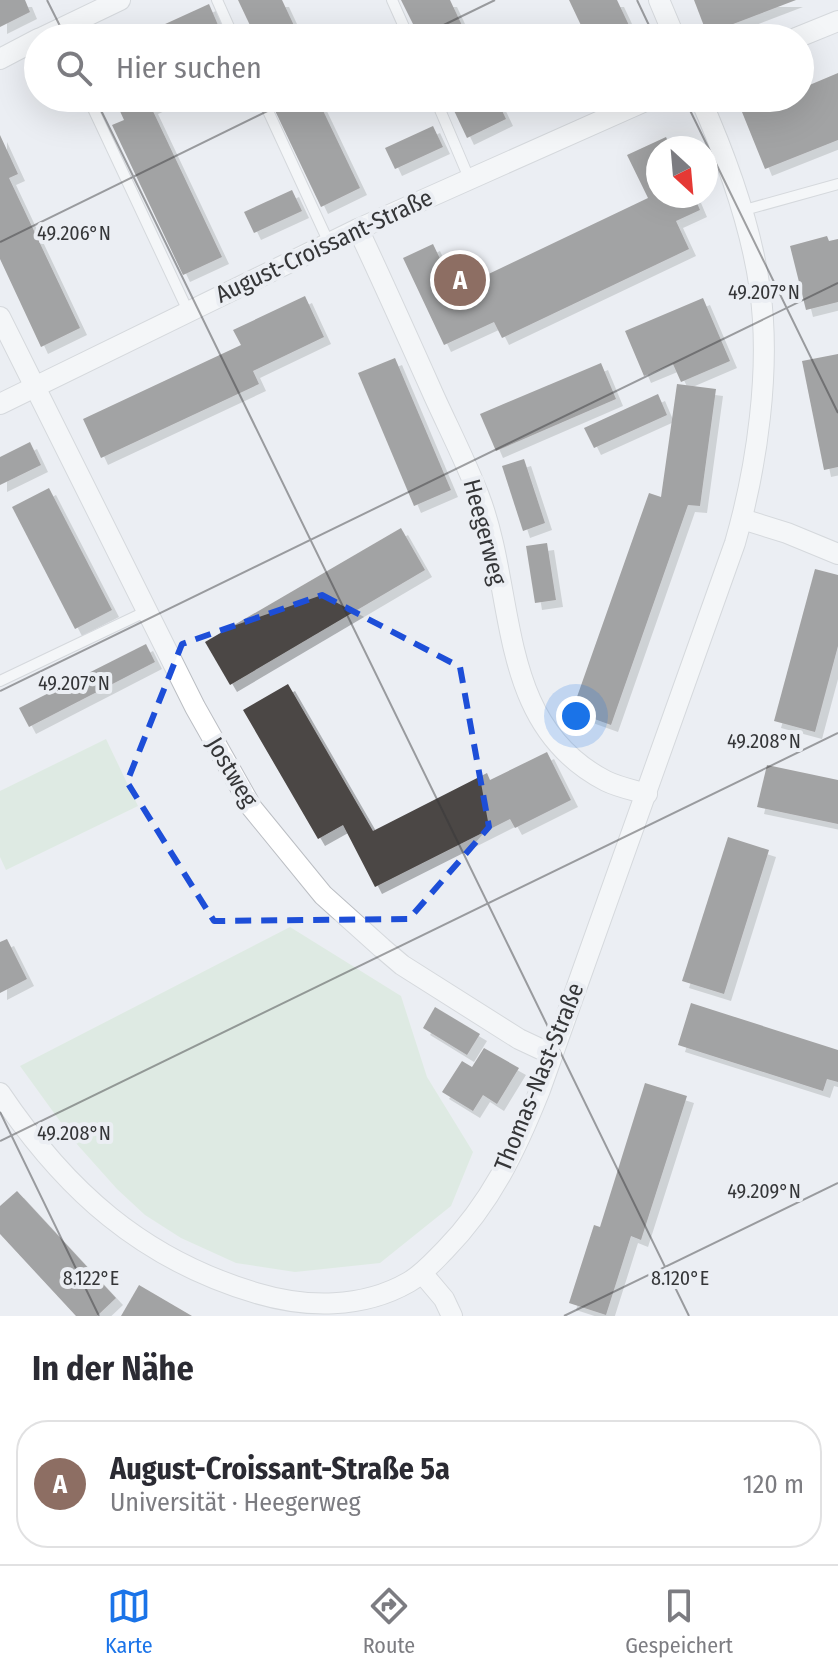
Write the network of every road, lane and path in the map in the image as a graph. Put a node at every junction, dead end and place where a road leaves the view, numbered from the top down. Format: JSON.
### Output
{"nodes":[{"id":1,"x":120,"y":0,"type":"edge"},
{"id":2,"x":217,"y":0,"type":"edge"},
{"id":3,"x":392,"y":0,"type":"edge"},
{"id":4,"x":659,"y":0,"type":"edge"},
{"id":5,"x":838,"y":21,"type":"edge"},
{"id":6,"x":73,"y":24,"type":"edge"},
{"id":7,"x":228,"y":24,"type":"edge"},
{"id":8,"x":403,"y":24,"type":"edge"},
{"id":9,"x":669,"y":24,"type":"edge"},
{"id":10,"x":814,"y":31,"type":"edge"},
{"id":11,"x":24,"y":48,"type":"edge"},
{"id":12,"x":0,"y":59,"type":"edge"},
{"id":13,"x":95,"y":112,"type":"edge"},
{"id":14,"x":268,"y":112,"type":"edge"},
{"id":15,"x":441,"y":112,"type":"edge"},
{"id":16,"x":620,"y":112,"type":"edge"},
{"id":17,"x":706,"y":112,"type":"edge"},
{"id":18,"x":469,"y":178,"type":"junction"},
{"id":19,"x":838,"y":184,"type":"edge"},
{"id":20,"x":741,"y":211,"type":"junction"},
{"id":21,"x":358,"y":229,"type":"junction"},
{"id":22,"x":329,"y":243,"type":"junction"},
{"id":23,"x":188,"y":311,"type":"junction"},
{"id":24,"x":0,"y":317,"type":"edge"},
{"id":25,"x":35,"y":387,"type":"junction"},
{"id":26,"x":0,"y":404,"type":"edge"},
{"id":27,"x":742,"y":519,"type":"junction"},
{"id":28,"x":838,"y":554,"type":"edge"},
{"id":29,"x":147,"y":611,"type":"junction"},
{"id":30,"x":0,"y":681,"type":"edge"},
{"id":31,"x":647,"y":794,"type":"junction"},
{"id":32,"x":551,"y":1054,"type":"junction"},
{"id":33,"x":0,"y":1093,"type":"edge"},
{"id":34,"x":422,"y":1273,"type":"junction"},
{"id":35,"x":291,"y":1310,"type":"edge"},
{"id":36,"x":452,"y":1316,"type":"edge"}],
"edges":[{"from":1,"to":6,"type":"street"},
{"from":2,"to":7,"type":"lane"},
{"from":3,"to":8,"type":"lane"},
{"from":4,"to":9,"type":"street"},
{"from":5,"to":10,"type":"street"},
{"from":11,"to":12,"type":"street"},
{"from":13,"to":23,"type":"lane"},
{"from":14,"to":22,"type":"lane"},
{"from":15,"to":18,"type":"lane"},
{"from":16,"to":18,"type":"street","name":"August-Croissant-Straße"},
{"from":17,"to":20,"type":"street","name":"Thomas-Nast-Straße"},
{"from":18,"to":21,"type":"street","name":"August-Croissant-Straße"},
{"from":19,"to":20,"type":"lane"},
{"from":20,"to":27,"type":"street","name":"Thomas-Nast-Straße"},
{"from":21,"to":22,"type":"street","name":"August-Croissant-Straße"},
{"from":21,"to":31,"type":"street","name":"Heegerweg"},
{"from":22,"to":23,"type":"street","name":"August-Croissant-Straße"},
{"from":23,"to":25,"type":"street","name":"August-Croissant-Straße"},
{"from":24,"to":25,"type":"street","name":"Jostweg"},
{"from":25,"to":26,"type":"street","name":"August-Croissant-Straße"},
{"from":25,"to":29,"type":"street","name":"Jostweg"},
{"from":27,"to":28,"type":"street"},
{"from":27,"to":31,"type":"street","name":"Thomas-Nast-Straße"},
{"from":29,"to":30,"type":"lane"},
{"from":29,"to":32,"type":"street","name":"Jostweg"},
{"from":31,"to":32,"type":"street","name":"Thomas-Nast-Straße"},
{"from":32,"to":34,"type":"street","name":"Thomas-Nast-Straße"},
{"from":33,"to":35,"type":"street","name":"Thomas-Nast-Straße"},
{"from":34,"to":35,"type":"street","name":"Thomas-Nast-Straße"},
{"from":34,"to":36,"type":"street"}]}
